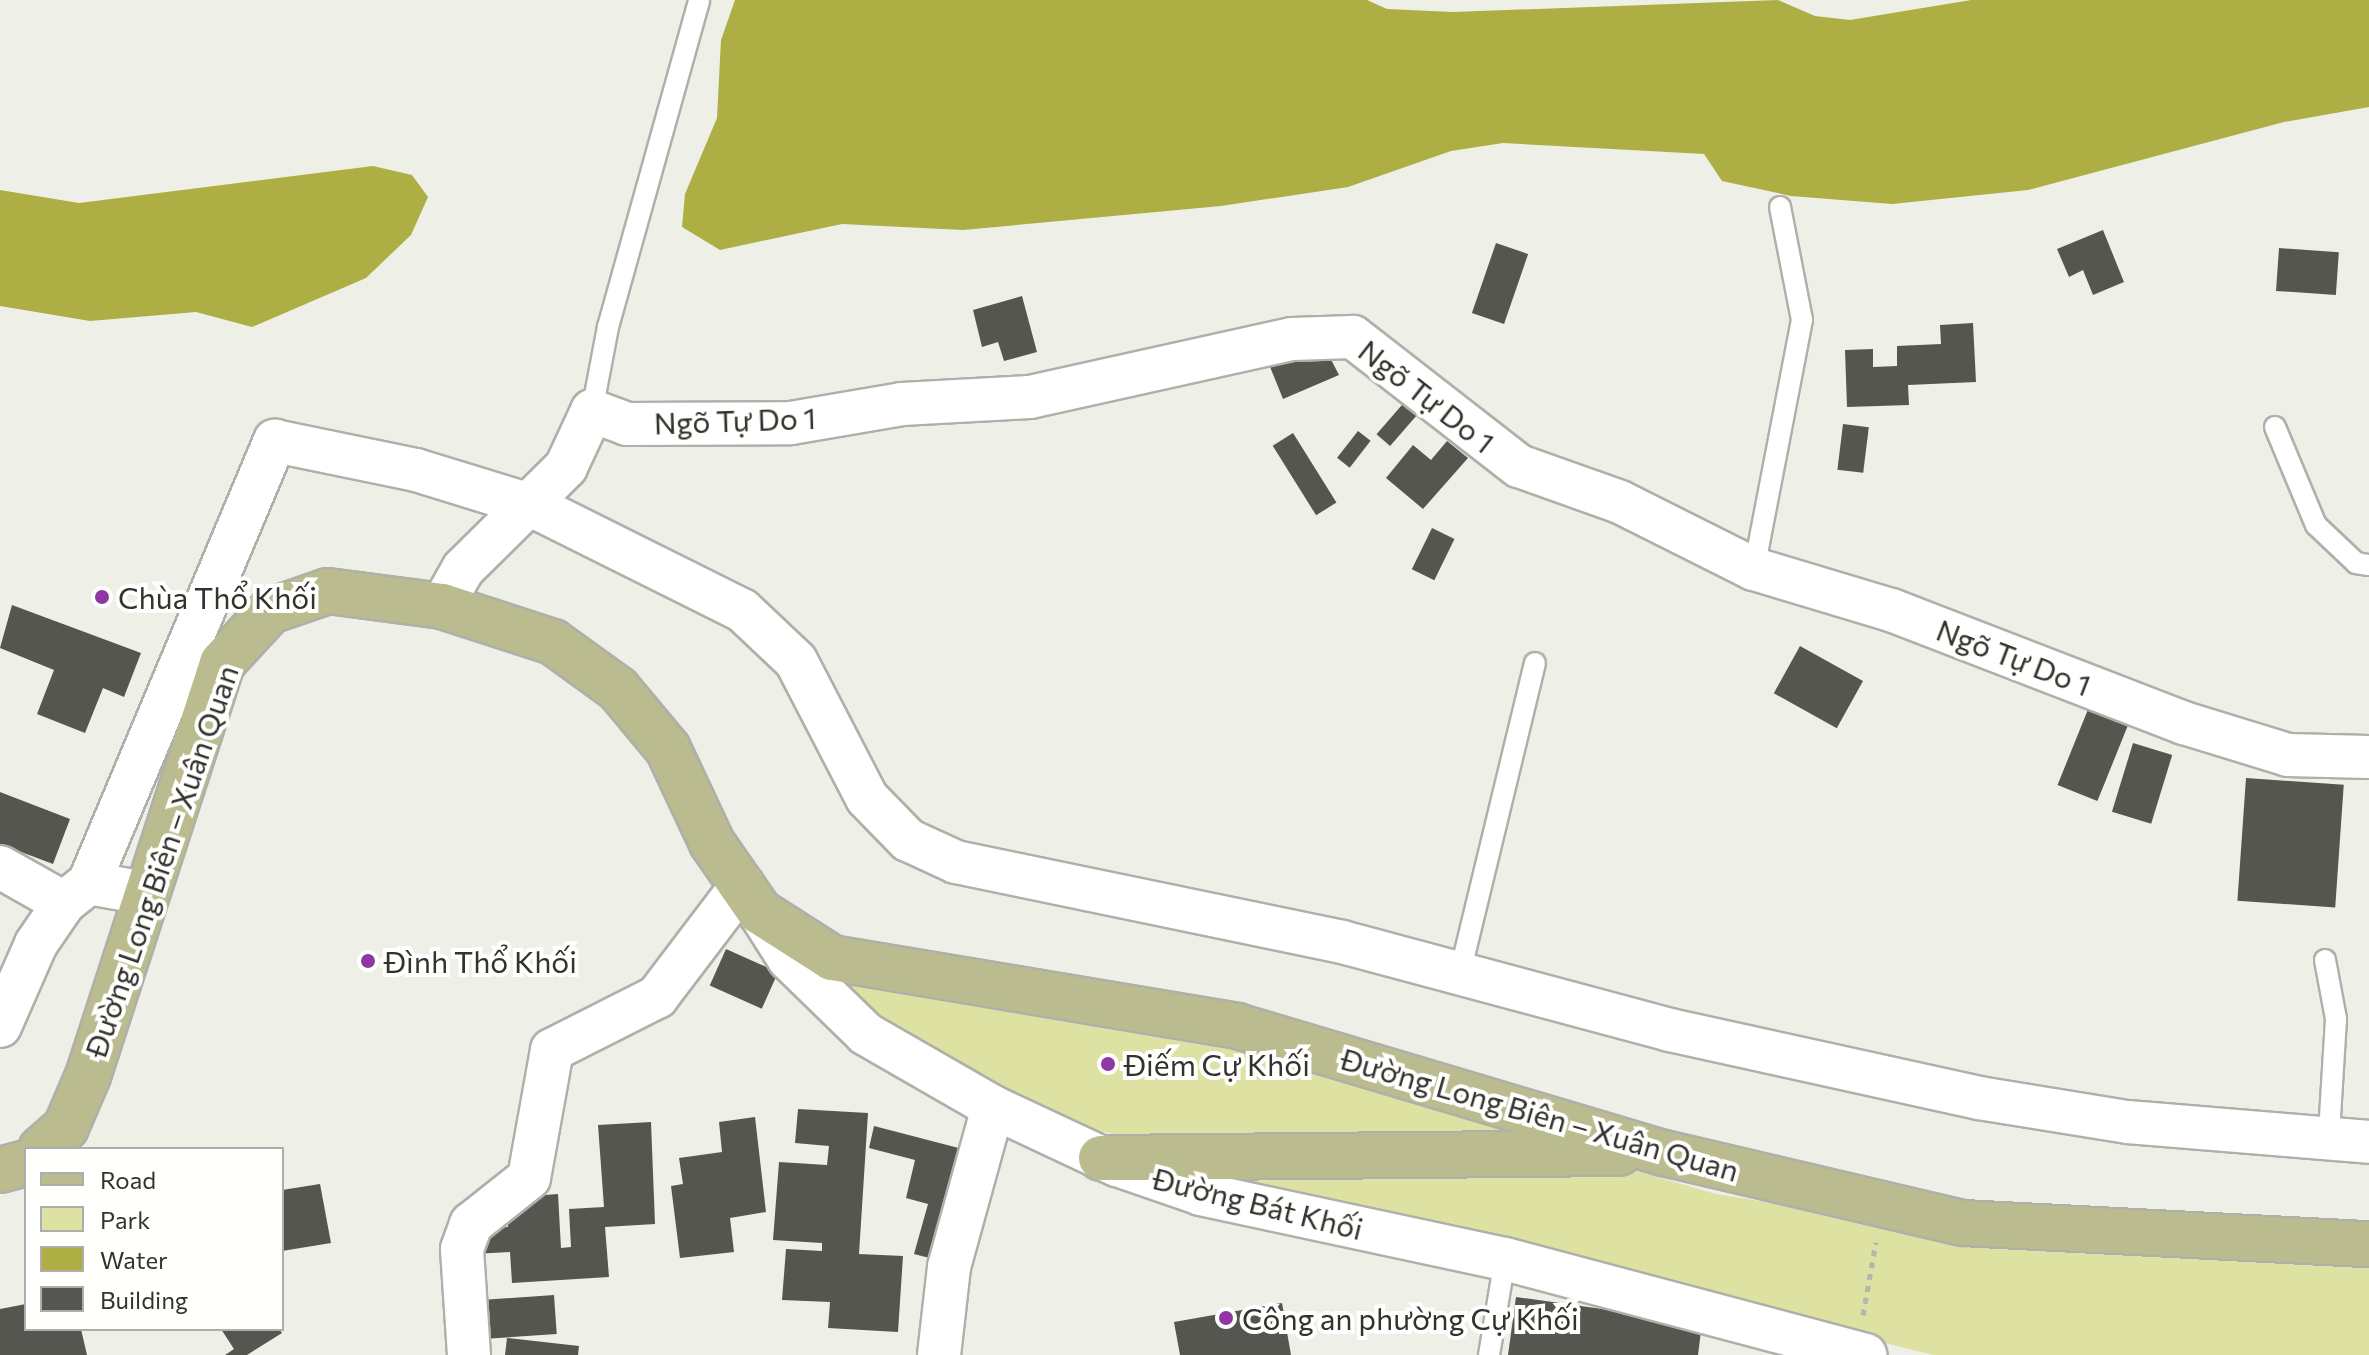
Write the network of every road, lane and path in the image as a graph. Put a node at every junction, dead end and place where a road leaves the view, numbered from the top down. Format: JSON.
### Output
{"nodes":[{"id":1,"x":699,"y":0,"type":"edge"},
{"id":2,"x":1780,"y":207,"type":"dead end"},
{"id":3,"x":592,"y":411,"type":"junction"},
{"id":4,"x":2275,"y":427,"type":"dead end"},
{"id":5,"x":533,"y":506,"type":"junction"},
{"id":6,"x":2369,"y":565,"type":"edge"},
{"id":7,"x":1754,"y":569,"type":"junction"},
{"id":8,"x":442,"y":606,"type":"junction"},
{"id":9,"x":1535,"y":663,"type":"dead end"},
{"id":10,"x":2369,"y":757,"type":"edge"},
{"id":11,"x":0,"y":867,"type":"edge"},
{"id":12,"x":742,"y":885,"type":"junction"},
{"id":13,"x":77,"y":893,"type":"junction"},
{"id":14,"x":144,"y":893,"type":"junction"},
{"id":15,"x":2325,"y":960,"type":"dead end"},
{"id":16,"x":1459,"y":977,"type":"junction"},
{"id":17,"x":0,"y":1026,"type":"edge"},
{"id":18,"x":993,"y":1107,"type":"junction"},
{"id":19,"x":2349,"y":1138,"type":"edge"},
{"id":20,"x":43,"y":1147,"type":"edge"},
{"id":21,"x":1664,"y":1153,"type":"junction"},
{"id":22,"x":1101,"y":1158,"type":"junction"},
{"id":23,"x":24,"y":1164,"type":"edge"},
{"id":24,"x":0,"y":1170,"type":"edge"},
{"id":25,"x":1882,"y":1205,"type":"junction"},
{"id":26,"x":2369,"y":1244,"type":"edge"},
{"id":27,"x":1505,"y":1259,"type":"junction"},
{"id":28,"x":1724,"y":1336,"type":"edge"},
{"id":29,"x":1860,"y":1354,"type":"edge"},
{"id":30,"x":469,"y":1355,"type":"edge"},
{"id":31,"x":939,"y":1355,"type":"edge"},
{"id":32,"x":1489,"y":1355,"type":"edge"}],
"edges":[{"from":1,"to":3,"type":"lane"},
{"from":2,"to":7,"type":"lane"},
{"from":3,"to":5,"type":"street"},
{"from":3,"to":7,"type":"street","name":"Ngõ Tự Do 1"},
{"from":4,"to":6,"type":"lane"},
{"from":5,"to":8,"type":"street"},
{"from":5,"to":13,"type":"street"},
{"from":5,"to":16,"type":"street"},
{"from":7,"to":10,"type":"street","name":"Ngõ Tự Do 1"},
{"from":8,"to":12,"type":"main road","name":"Đường Long Biên – Xuân Quan"},
{"from":8,"to":14,"type":"main road","name":"Đường Long Biên – Xuân Quan"},
{"from":9,"to":16,"type":"lane"},
{"from":11,"to":13,"type":"street"},
{"from":12,"to":18,"type":"street","name":"Đường Bát Khối"},
{"from":12,"to":21,"type":"main road","name":"Đường Long Biên – Xuân Quan"},
{"from":12,"to":30,"type":"street"},
{"from":13,"to":14,"type":"street"},
{"from":13,"to":17,"type":"street"},
{"from":14,"to":20,"type":"main road","name":"Đường Long Biên – Xuân Quan"},
{"from":15,"to":19,"type":"lane"},
{"from":16,"to":19,"type":"street"},
{"from":18,"to":22,"type":"street","name":"Đường Bát Khối"},
{"from":18,"to":31,"type":"street"},
{"from":21,"to":22,"type":"main road"},
{"from":21,"to":25,"type":"main road","name":"Đường Long Biên – Xuân Quan"},
{"from":22,"to":27,"type":"street","name":"Đường Bát Khối"},
{"from":23,"to":24,"type":"main road"},
{"from":25,"to":26,"type":"main road","name":"Đường Long Biên – Xuân Quan"},
{"from":25,"to":29,"type":"path"},
{"from":27,"to":28,"type":"street","name":"Đường Bát Khối"},
{"from":27,"to":32,"type":"lane"},
{"from":28,"to":29,"type":"street","name":"Đường Bát Khối"}]}
